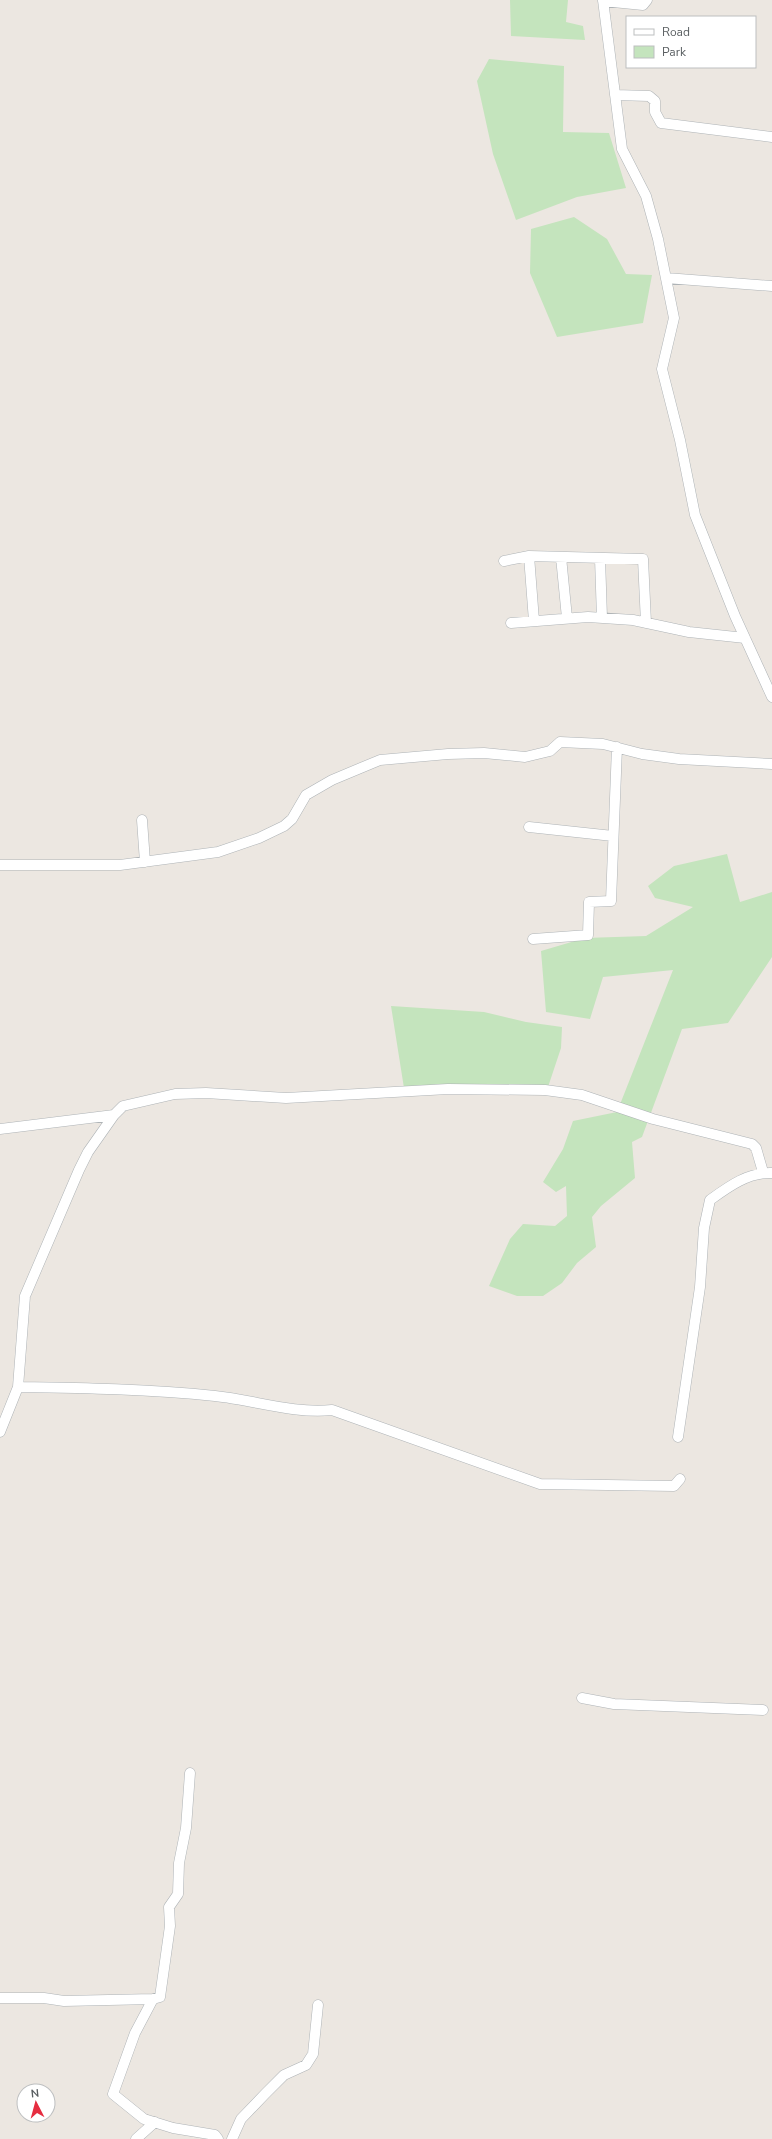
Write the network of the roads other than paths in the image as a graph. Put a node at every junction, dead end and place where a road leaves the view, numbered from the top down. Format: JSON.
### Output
{"nodes":[{"id":1,"x":646,"y":0,"type":"edge"},
{"id":2,"x":603,"y":1,"type":"edge"},
{"id":3,"x":615,"y":95,"type":"junction"},
{"id":4,"x":772,"y":137,"type":"edge"},
{"id":5,"x":666,"y":278,"type":"junction"},
{"id":6,"x":772,"y":286,"type":"edge"},
{"id":7,"x":529,"y":556,"type":"junction"},
{"id":8,"x":561,"y":557,"type":"junction"},
{"id":9,"x":600,"y":558,"type":"junction"},
{"id":10,"x":504,"y":561,"type":"dead end"},
{"id":11,"x":567,"y":618,"type":"junction"},
{"id":12,"x":602,"y":618,"type":"junction"},
{"id":13,"x":534,"y":621,"type":"junction"},
{"id":14,"x":511,"y":623,"type":"dead end"},
{"id":15,"x":646,"y":623,"type":"junction"},
{"id":16,"x":744,"y":638,"type":"junction"},
{"id":17,"x":772,"y":697,"type":"edge"},
{"id":18,"x":617,"y":747,"type":"junction"},
{"id":19,"x":772,"y":764,"type":"edge"},
{"id":20,"x":142,"y":820,"type":"dead end"},
{"id":21,"x":529,"y":827,"type":"dead end"},
{"id":22,"x":613,"y":836,"type":"junction"},
{"id":23,"x":145,"y":862,"type":"junction"},
{"id":24,"x":0,"y":865,"type":"edge"},
{"id":25,"x":533,"y":939,"type":"dead end"},
{"id":26,"x":114,"y":1115,"type":"junction"},
{"id":27,"x":0,"y":1129,"type":"edge"},
{"id":28,"x":767,"y":1172,"type":"edge"},
{"id":29,"x":18,"y":1387,"type":"junction"},
{"id":30,"x":0,"y":1432,"type":"edge"},
{"id":31,"x":678,"y":1437,"type":"dead end"},
{"id":32,"x":680,"y":1479,"type":"dead end"},
{"id":33,"x":582,"y":1698,"type":"dead end"},
{"id":34,"x":763,"y":1710,"type":"dead end"},
{"id":35,"x":190,"y":1773,"type":"dead end"},
{"id":36,"x":0,"y":1998,"type":"edge"},
{"id":37,"x":153,"y":2000,"type":"junction"},
{"id":38,"x":318,"y":2005,"type":"dead end"},
{"id":39,"x":155,"y":2122,"type":"junction"},
{"id":40,"x":136,"y":2139,"type":"edge"},
{"id":41,"x":218,"y":2139,"type":"edge"},
{"id":42,"x":232,"y":2139,"type":"edge"}],
"edges":[{"from":1,"to":2,"type":"street"},
{"from":2,"to":3,"type":"street"},
{"from":3,"to":4,"type":"street"},
{"from":3,"to":5,"type":"street"},
{"from":5,"to":6,"type":"street"},
{"from":5,"to":16,"type":"street"},
{"from":7,"to":8,"type":"street"},
{"from":7,"to":10,"type":"street"},
{"from":7,"to":13,"type":"street"},
{"from":8,"to":9,"type":"street"},
{"from":8,"to":11,"type":"street"},
{"from":9,"to":12,"type":"street"},
{"from":9,"to":15,"type":"street"},
{"from":11,"to":12,"type":"street"},
{"from":11,"to":13,"type":"street"},
{"from":12,"to":15,"type":"street"},
{"from":13,"to":14,"type":"street"},
{"from":15,"to":16,"type":"street"},
{"from":16,"to":17,"type":"street"},
{"from":18,"to":19,"type":"street"},
{"from":18,"to":22,"type":"street"},
{"from":18,"to":23,"type":"street"},
{"from":20,"to":23,"type":"street"},
{"from":21,"to":22,"type":"street"},
{"from":22,"to":25,"type":"street"},
{"from":23,"to":24,"type":"street"},
{"from":26,"to":27,"type":"street"},
{"from":26,"to":28,"type":"street"},
{"from":26,"to":29,"type":"street"},
{"from":28,"to":31,"type":"street"},
{"from":29,"to":30,"type":"street"},
{"from":29,"to":32,"type":"street"},
{"from":33,"to":34,"type":"street"},
{"from":35,"to":37,"type":"street"},
{"from":36,"to":37,"type":"street"},
{"from":37,"to":39,"type":"street"},
{"from":38,"to":42,"type":"street"},
{"from":39,"to":40,"type":"street"},
{"from":39,"to":41,"type":"street"}]}
